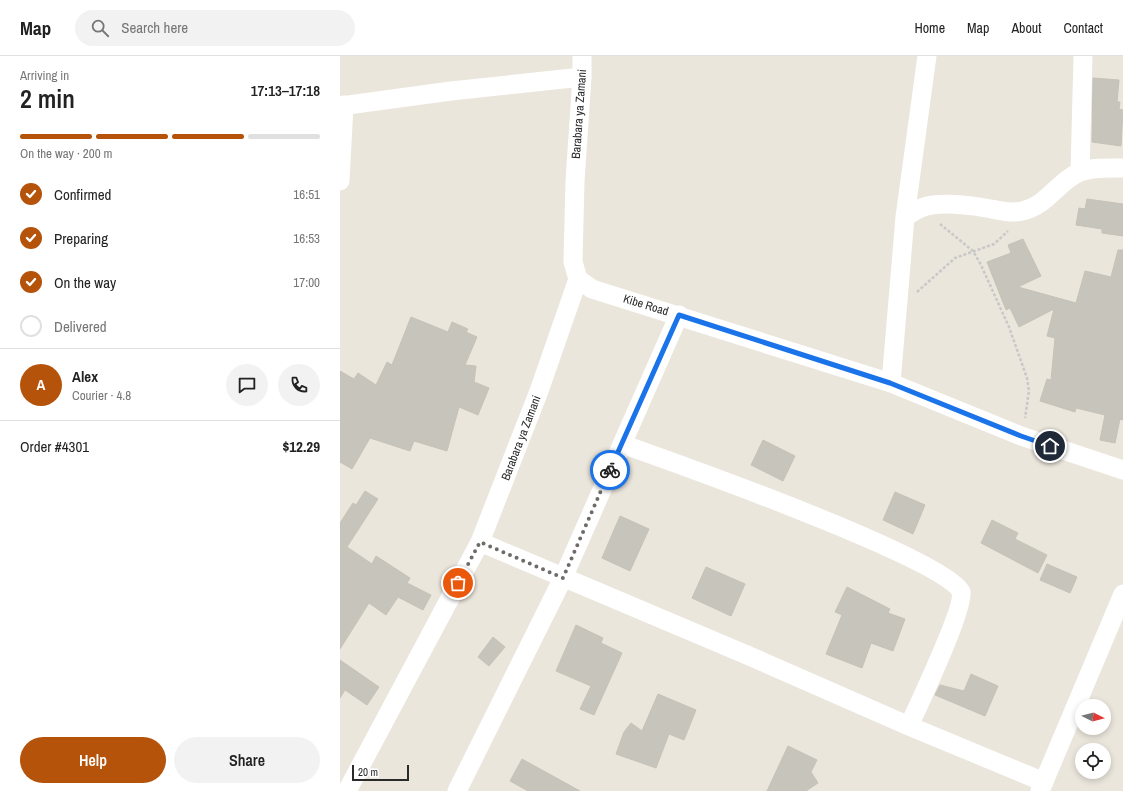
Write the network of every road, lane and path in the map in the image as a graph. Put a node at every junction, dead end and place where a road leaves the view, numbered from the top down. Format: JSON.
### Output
{"nodes":[{"id":1,"x":582,"y":56,"type":"edge"},
{"id":2,"x":927,"y":56,"type":"edge"},
{"id":3,"x":1083,"y":56,"type":"edge"},
{"id":4,"x":582,"y":77,"type":"junction"},
{"id":5,"x":342,"y":106,"type":"edge"},
{"id":6,"x":1123,"y":168,"type":"edge"},
{"id":7,"x":1080,"y":172,"type":"junction"},
{"id":8,"x":340,"y":181,"type":"edge"},
{"id":9,"x":923,"y":208,"type":"junction"},
{"id":10,"x":1022,"y":211,"type":"junction"},
{"id":11,"x":905,"y":217,"type":"junction"},
{"id":12,"x":973,"y":251,"type":"junction"},
{"id":13,"x":578,"y":279,"type":"junction"},
{"id":14,"x":898,"y":312,"type":"junction"},
{"id":15,"x":679,"y":315,"type":"junction"},
{"id":16,"x":890,"y":383,"type":"junction"},
{"id":17,"x":1021,"y":436,"type":"junction"},
{"id":18,"x":622,"y":444,"type":"junction"},
{"id":19,"x":1123,"y":470,"type":"edge"},
{"id":20,"x":480,"y":542,"type":"junction"},
{"id":21,"x":563,"y":578,"type":"junction"},
{"id":22,"x":1123,"y":594,"type":"edge"},
{"id":23,"x":908,"y":726,"type":"junction"},
{"id":24,"x":1042,"y":786,"type":"edge"},
{"id":25,"x":347,"y":791,"type":"edge"},
{"id":26,"x":457,"y":791,"type":"edge"}],
"edges":[{"from":1,"to":4,"type":"street","name":"Barabara ya Zamani"},
{"from":2,"to":11,"type":"street"},
{"from":3,"to":7,"type":"street"},
{"from":4,"to":5,"type":"street"},
{"from":4,"to":13,"type":"street","name":"Barabara ya Zamani"},
{"from":5,"to":8,"type":"street"},
{"from":6,"to":7,"type":"street"},
{"from":7,"to":10,"type":"street"},
{"from":9,"to":10,"type":"street"},
{"from":9,"to":11,"type":"street"},
{"from":9,"to":12,"type":"path"},
{"from":10,"to":12,"type":"path"},
{"from":11,"to":14,"type":"street"},
{"from":12,"to":14,"type":"path"},
{"from":12,"to":17,"type":"path"},
{"from":13,"to":15,"type":"street","name":"Kibe Road"},
{"from":13,"to":20,"type":"street","name":"Barabara ya Zamani"},
{"from":14,"to":16,"type":"street"},
{"from":15,"to":16,"type":"street","name":"Kibe Road"},
{"from":15,"to":18,"type":"street"},
{"from":16,"to":17,"type":"street","name":"Kibe Road"},
{"from":17,"to":19,"type":"street","name":"Kibe Road"},
{"from":18,"to":21,"type":"street"},
{"from":18,"to":23,"type":"street"},
{"from":20,"to":21,"type":"street"},
{"from":20,"to":25,"type":"street","name":"Barabara ya Zamani"},
{"from":21,"to":23,"type":"street"},
{"from":21,"to":26,"type":"street"},
{"from":22,"to":24,"type":"street"},
{"from":23,"to":24,"type":"street"}]}
